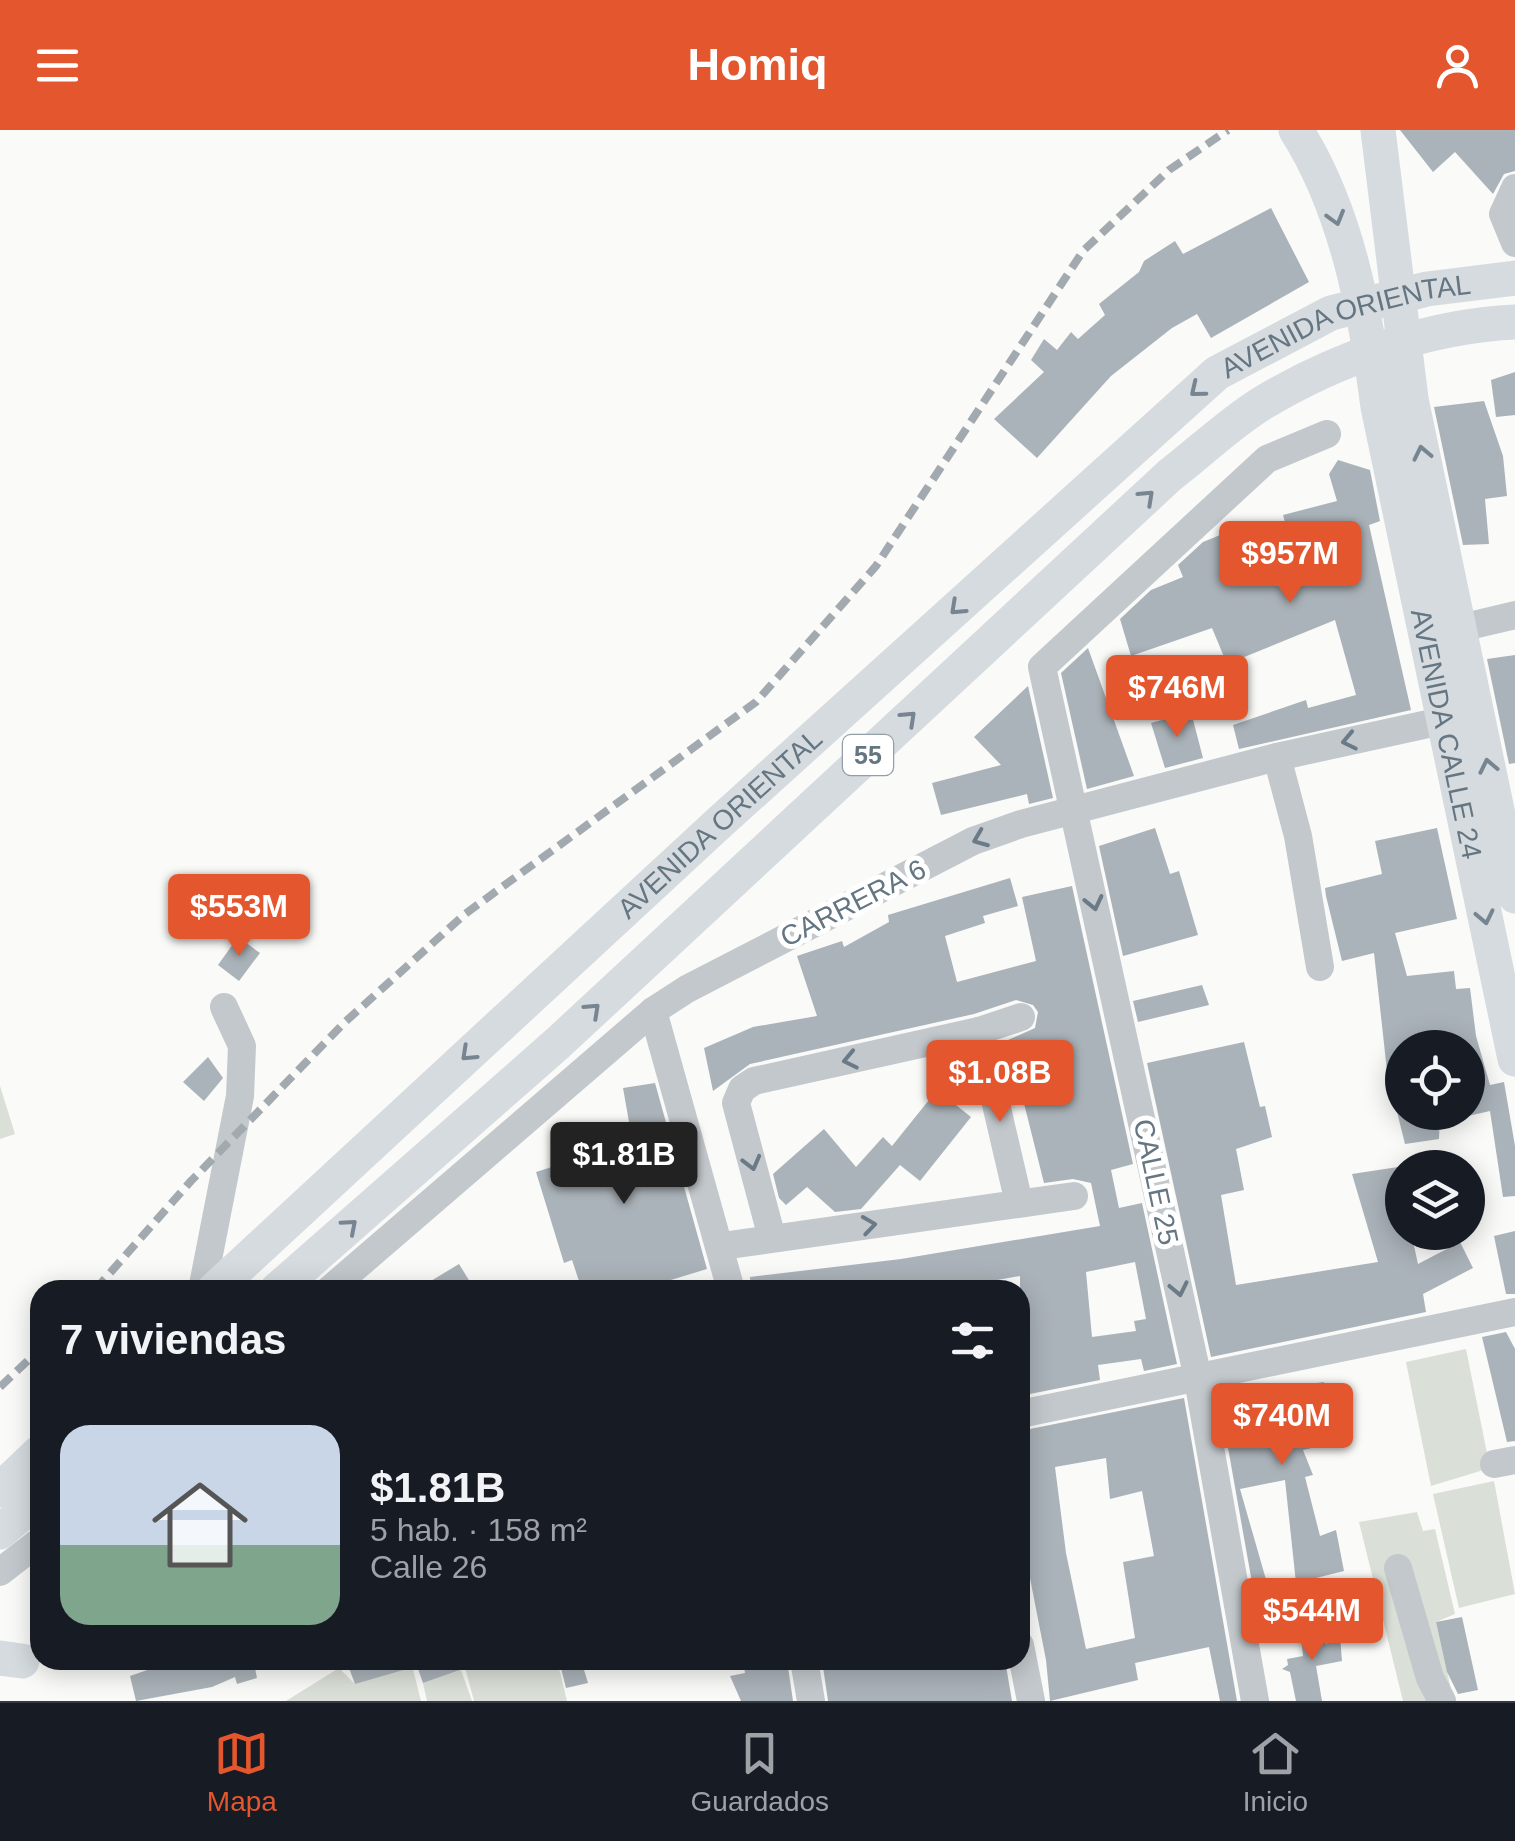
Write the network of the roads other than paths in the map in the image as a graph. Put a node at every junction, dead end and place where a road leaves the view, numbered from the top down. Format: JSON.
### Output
{"nodes":[{"id":1,"x":1296,"y":130,"type":"edge"},
{"id":2,"x":1378,"y":130,"type":"edge"},
{"id":3,"x":1515,"y":188,"type":"edge"},
{"id":4,"x":1515,"y":243,"type":"edge"},
{"id":5,"x":1515,"y":278,"type":"edge"},
{"id":6,"x":1515,"y":322,"type":"edge"},
{"id":7,"x":1395,"y":403,"type":"junction"},
{"id":8,"x":1326,"y":434,"type":"dead end"},
{"id":9,"x":1515,"y":614,"type":"edge"},
{"id":10,"x":1443,"y":632,"type":"junction"},
{"id":11,"x":1460,"y":717,"type":"junction"},
{"id":12,"x":1278,"y":756,"type":"junction"},
{"id":13,"x":1072,"y":808,"type":"junction"},
{"id":14,"x":1515,"y":896,"type":"edge"},
{"id":15,"x":1320,"y":967,"type":"dead end"},
{"id":16,"x":224,"y":1006,"type":"dead end"},
{"id":17,"x":653,"y":1011,"type":"junction"},
{"id":18,"x":1021,"y":1016,"type":"dead end"},
{"id":19,"x":979,"y":1031,"type":"junction"},
{"id":20,"x":1515,"y":1059,"type":"edge"},
{"id":21,"x":1074,"y":1196,"type":"dead end"},
{"id":22,"x":1019,"y":1204,"type":"junction"},
{"id":23,"x":772,"y":1238,"type":"junction"},
{"id":24,"x":722,"y":1246,"type":"junction"},
{"id":25,"x":204,"y":1280,"type":"edge"},
{"id":26,"x":225,"y":1280,"type":"edge"},
{"id":27,"x":288,"y":1280,"type":"edge"},
{"id":28,"x":341,"y":1280,"type":"edge"},
{"id":29,"x":730,"y":1280,"type":"edge"},
{"id":30,"x":1515,"y":1312,"type":"edge"},
{"id":31,"x":1197,"y":1374,"type":"junction"},
{"id":32,"x":1030,"y":1412,"type":"edge"},
{"id":33,"x":30,"y":1462,"type":"edge"},
{"id":34,"x":0,"y":1490,"type":"edge"},
{"id":35,"x":30,"y":1506,"type":"edge"},
{"id":36,"x":0,"y":1532,"type":"edge"},
{"id":37,"x":30,"y":1548,"type":"edge"},
{"id":38,"x":1398,"y":1568,"type":"dead end"},
{"id":39,"x":0,"y":1572,"type":"edge"},
{"id":40,"x":806,"y":1670,"type":"edge"},
{"id":41,"x":1024,"y":1670,"type":"edge"},
{"id":42,"x":811,"y":1701,"type":"edge"},
{"id":43,"x":1030,"y":1701,"type":"edge"},
{"id":44,"x":1255,"y":1701,"type":"edge"},
{"id":45,"x":1442,"y":1701,"type":"edge"}],
"edges":[{"from":1,"to":7,"type":"main road","one_way":true},
{"from":2,"to":7,"type":"main road"},
{"from":3,"to":4,"type":"street"},
{"from":5,"to":26,"type":"main road","name":"AVENIDA ORIENTAL","number":"55","one_way":true},
{"from":27,"to":6,"type":"main road","name":"AVENIDA ORIENTAL","number":"55","one_way":true},
{"from":7,"to":10,"type":"main road","name":"AVENIDA CALLE 24"},
{"from":8,"to":13,"type":"street","name":"CALLE 25"},
{"from":9,"to":10,"type":"street"},
{"from":10,"to":11,"type":"main road","name":"AVENIDA CALLE 24"},
{"from":11,"to":12,"type":"street","name":"CARRERA 6","one_way":true},
{"from":14,"to":11,"type":"main road","name":"AVENIDA CALLE 24","one_way":true},
{"from":11,"to":20,"type":"main road","name":"AVENIDA CALLE 24","one_way":true},
{"from":12,"to":13,"type":"street","name":"CARRERA 6"},
{"from":12,"to":15,"type":"street"},
{"from":13,"to":17,"type":"street","name":"CARRERA 6","one_way":true},
{"from":13,"to":31,"type":"street","name":"CALLE 25","one_way":true},
{"from":16,"to":25,"type":"street"},
{"from":17,"to":24,"type":"street"},
{"from":17,"to":28,"type":"street","name":"CARRERA 6"},
{"from":18,"to":19,"type":"street"},
{"from":19,"to":22,"type":"street"},
{"from":19,"to":23,"type":"street","one_way":true},
{"from":21,"to":22,"type":"street"},
{"from":23,"to":22,"type":"street","one_way":true},
{"from":23,"to":24,"type":"street"},
{"from":24,"to":29,"type":"street"},
{"from":30,"to":31,"type":"street"},
{"from":31,"to":32,"type":"street"},
{"from":31,"to":44,"type":"street","name":"CALLE 25"},
{"from":33,"to":34,"type":"main road"},
{"from":35,"to":36,"type":"main road"},
{"from":37,"to":39,"type":"street"},
{"from":38,"to":45,"type":"street"},
{"from":40,"to":42,"type":"street"},
{"from":41,"to":43,"type":"street"}]}
